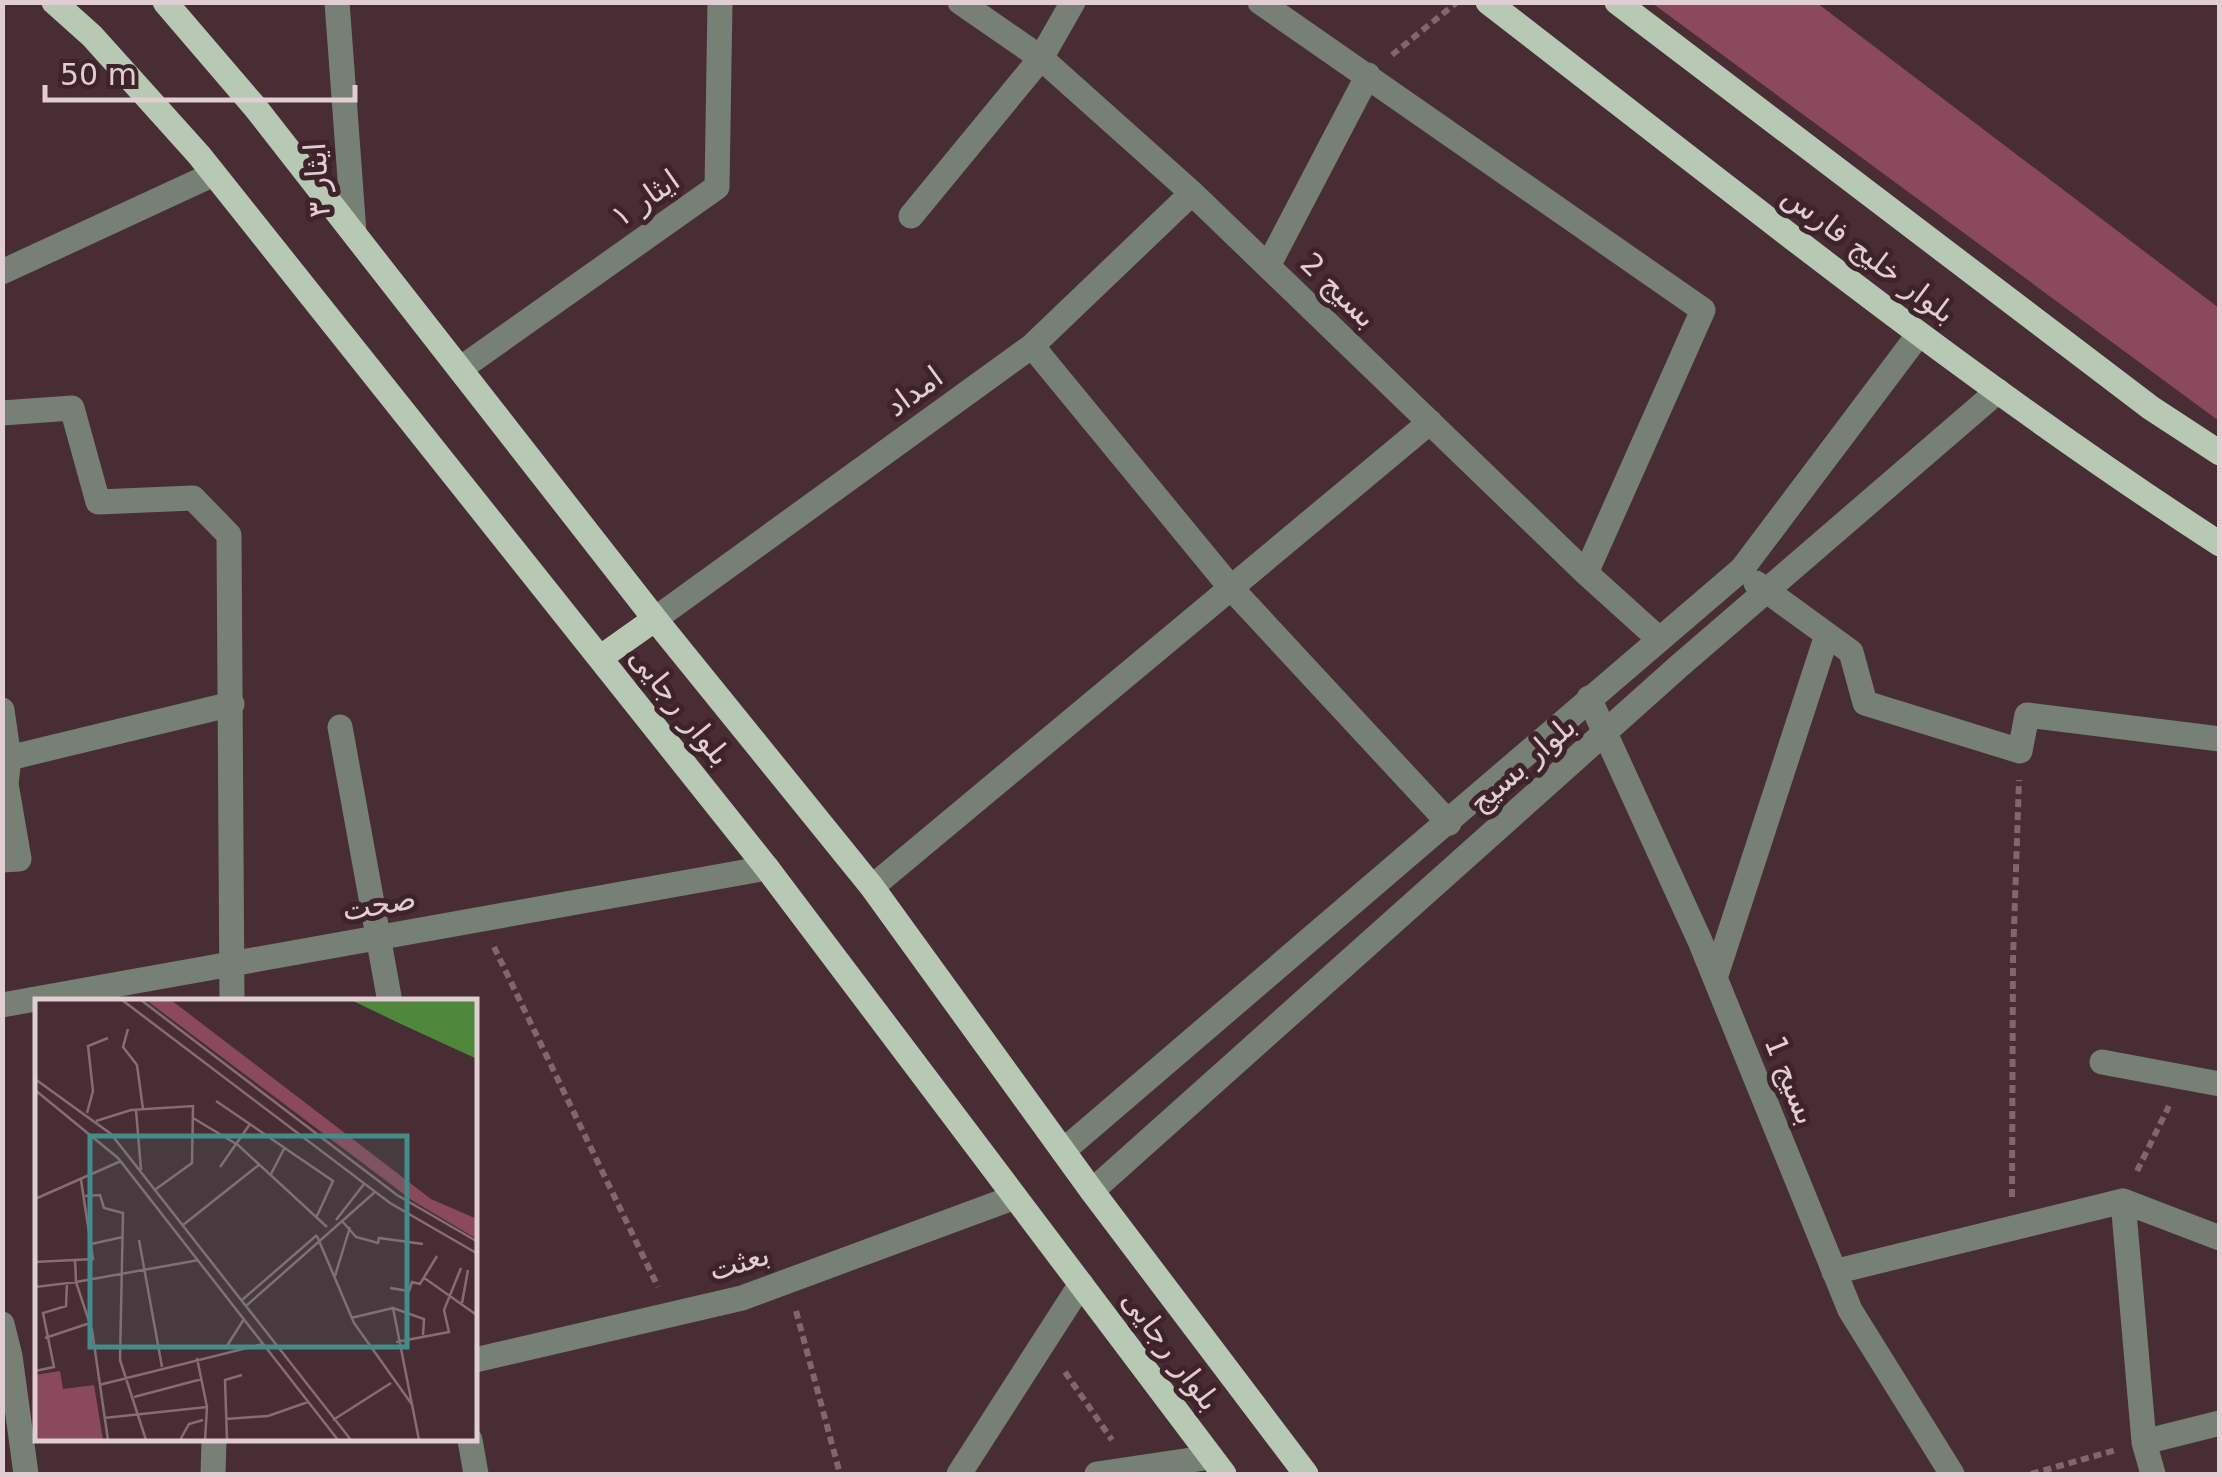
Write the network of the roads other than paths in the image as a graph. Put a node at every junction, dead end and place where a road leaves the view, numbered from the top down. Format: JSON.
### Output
{"nodes":[{"id":1,"x":54,"y":2,"type":"edge"},
{"id":2,"x":165,"y":2,"type":"edge"},
{"id":3,"x":338,"y":2,"type":"edge"},
{"id":4,"x":720,"y":2,"type":"edge"},
{"id":5,"x":960,"y":2,"type":"edge"},
{"id":6,"x":1073,"y":2,"type":"edge"},
{"id":7,"x":1260,"y":2,"type":"edge"},
{"id":8,"x":1488,"y":2,"type":"edge"},
{"id":9,"x":1617,"y":2,"type":"edge"},
{"id":10,"x":1041,"y":58,"type":"junction"},
{"id":11,"x":1368,"y":75,"type":"junction"},
{"id":12,"x":214,"y":174,"type":"junction"},
{"id":13,"x":1192,"y":193,"type":"junction"},
{"id":14,"x":911,"y":216,"type":"dead end"},
{"id":15,"x":354,"y":233,"type":"junction"},
{"id":16,"x":1268,"y":266,"type":"junction"},
{"id":17,"x":2,"y":272,"type":"edge"},
{"id":18,"x":1919,"y":334,"type":"junction"},
{"id":19,"x":1032,"y":346,"type":"junction"},
{"id":20,"x":460,"y":370,"type":"junction"},
{"id":21,"x":1998,"y":391,"type":"junction"},
{"id":22,"x":2,"y":413,"type":"edge"},
{"id":23,"x":1430,"y":422,"type":"junction"},
{"id":24,"x":2220,"y":453,"type":"edge"},
{"id":25,"x":2220,"y":544,"type":"edge"},
{"id":26,"x":1742,"y":569,"type":"junction"},
{"id":27,"x":1586,"y":573,"type":"junction"},
{"id":28,"x":1230,"y":588,"type":"junction"},
{"id":29,"x":1766,"y":592,"type":"junction"},
{"id":30,"x":655,"y":618,"type":"junction"},
{"id":31,"x":1827,"y":635,"type":"junction"},
{"id":32,"x":1659,"y":638,"type":"junction"},
{"id":33,"x":600,"y":658,"type":"junction"},
{"id":34,"x":1589,"y":698,"type":"junction"},
{"id":35,"x":232,"y":704,"type":"junction"},
{"id":36,"x":2,"y":710,"type":"edge"},
{"id":37,"x":340,"y":727,"type":"dead end"},
{"id":38,"x":1606,"y":735,"type":"junction"},
{"id":39,"x":2220,"y":739,"type":"edge"},
{"id":40,"x":9,"y":758,"type":"junction"},
{"id":41,"x":1449,"y":823,"type":"junction"},
{"id":42,"x":2,"y":860,"type":"edge"},
{"id":43,"x":768,"y":868,"type":"junction"},
{"id":44,"x":872,"y":887,"type":"junction"},
{"id":45,"x":378,"y":937,"type":"junction"},
{"id":46,"x":234,"y":963,"type":"junction"},
{"id":47,"x":1715,"y":978,"type":"junction"},
{"id":48,"x":35,"y":999,"type":"edge"},
{"id":49,"x":35,"y":999,"type":"edge"},
{"id":50,"x":232,"y":999,"type":"edge"},
{"id":51,"x":389,"y":999,"type":"edge"},
{"id":52,"x":2,"y":1005,"type":"edge"},
{"id":53,"x":2102,"y":1062,"type":"dead end"},
{"id":54,"x":2220,"y":1084,"type":"edge"},
{"id":55,"x":1064,"y":1150,"type":"junction"},
{"id":56,"x":1092,"y":1191,"type":"junction"},
{"id":57,"x":1015,"y":1197,"type":"junction"},
{"id":58,"x":2123,"y":1202,"type":"junction"},
{"id":59,"x":2220,"y":1238,"type":"edge"},
{"id":60,"x":1834,"y":1272,"type":"junction"},
{"id":61,"x":1081,"y":1284,"type":"junction"},
{"id":62,"x":2,"y":1324,"type":"edge"},
{"id":63,"x":478,"y":1359,"type":"edge"},
{"id":64,"x":2220,"y":1423,"type":"edge"},
{"id":65,"x":214,"y":1442,"type":"edge"},
{"id":66,"x":470,"y":1442,"type":"edge"},
{"id":67,"x":2144,"y":1442,"type":"junction"},
{"id":68,"x":1218,"y":1466,"type":"edge"},
{"id":69,"x":26,"y":1474,"type":"edge"},
{"id":70,"x":213,"y":1474,"type":"edge"},
{"id":71,"x":476,"y":1474,"type":"edge"},
{"id":72,"x":959,"y":1474,"type":"edge"},
{"id":73,"x":1097,"y":1474,"type":"edge"},
{"id":74,"x":1306,"y":1474,"type":"edge"},
{"id":75,"x":1952,"y":1474,"type":"edge"},
{"id":76,"x":2153,"y":1474,"type":"edge"}],
"edges":[{"from":1,"to":12,"type":"main road","name":"بلوار رجایی"},
{"from":2,"to":15,"type":"main road","name":"بلوار رجایی"},
{"from":3,"to":15,"type":"street","name":"ایثار ۳"},
{"from":4,"to":20,"type":"street","name":"ایثار ۱"},
{"from":5,"to":10,"type":"street","name":"بسیج 2"},
{"from":6,"to":10,"type":"street"},
{"from":7,"to":11,"type":"street"},
{"from":8,"to":18,"type":"main road","name":"بلوار خلیج فارس"},
{"from":9,"to":24,"type":"main road","name":"بلوار خلیج فارس"},
{"from":10,"to":13,"type":"street","name":"بسیج 2"},
{"from":10,"to":14,"type":"street"},
{"from":11,"to":16,"type":"street"},
{"from":11,"to":27,"type":"street"},
{"from":12,"to":17,"type":"street"},
{"from":12,"to":33,"type":"main road","name":"بلوار رجایی"},
{"from":13,"to":16,"type":"street","name":"بسیج 2"},
{"from":13,"to":19,"type":"street","name":"امداد"},
{"from":15,"to":20,"type":"main road","name":"بلوار رجایی"},
{"from":16,"to":23,"type":"street","name":"بسیج 2"},
{"from":18,"to":21,"type":"main road","name":"بلوار خلیج فارس"},
{"from":18,"to":26,"type":"street","name":"بلوار بسیج"},
{"from":19,"to":28,"type":"street"},
{"from":19,"to":30,"type":"street","name":"امداد"},
{"from":20,"to":30,"type":"main road","name":"بلوار رجایی"},
{"from":21,"to":25,"type":"main road","name":"بلوار خلیج فارس"},
{"from":21,"to":29,"type":"street","name":"بلوار بسیج"},
{"from":22,"to":35,"type":"street"},
{"from":23,"to":27,"type":"street","name":"بسیج 2"},
{"from":23,"to":28,"type":"street"},
{"from":26,"to":29,"type":"street"},
{"from":26,"to":32,"type":"street","name":"بلوار بسیج"},
{"from":27,"to":32,"type":"street","name":"بسیج 2"},
{"from":28,"to":41,"type":"street"},
{"from":28,"to":44,"type":"street"},
{"from":29,"to":31,"type":"street"},
{"from":29,"to":38,"type":"street","name":"بلوار بسیج"},
{"from":30,"to":33,"type":"main road"},
{"from":30,"to":44,"type":"main road","name":"بلوار رجایی"},
{"from":31,"to":39,"type":"street"},
{"from":31,"to":47,"type":"street"},
{"from":32,"to":34,"type":"street","name":"بلوار بسیج"},
{"from":33,"to":43,"type":"main road","name":"بلوار رجایی"},
{"from":34,"to":38,"type":"street","name":"بسیج 1"},
{"from":34,"to":41,"type":"street","name":"بلوار بسیج"},
{"from":35,"to":40,"type":"street"},
{"from":35,"to":46,"type":"street"},
{"from":36,"to":40,"type":"street"},
{"from":37,"to":45,"type":"street"},
{"from":38,"to":47,"type":"street","name":"بسیج 1"},
{"from":38,"to":56,"type":"street","name":"بلوار بسیج"},
{"from":40,"to":42,"type":"street"},
{"from":41,"to":55,"type":"street","name":"بلوار بسیج"},
{"from":43,"to":45,"type":"street","name":"صحت"},
{"from":43,"to":57,"type":"main road","name":"بلوار رجایی"},
{"from":44,"to":55,"type":"main road","name":"بلوار رجایی"},
{"from":45,"to":46,"type":"street","name":"صحت"},
{"from":45,"to":51,"type":"street"},
{"from":46,"to":49,"type":"street","name":"صحت"},
{"from":46,"to":50,"type":"street"},
{"from":47,"to":60,"type":"street","name":"بسیج 1"},
{"from":48,"to":52,"type":"street","name":"صحت"},
{"from":53,"to":54,"type":"street"},
{"from":55,"to":56,"type":"main road","name":"بلوار رجایی"},
{"from":56,"to":74,"type":"main road","name":"بلوار رجایی"},
{"from":57,"to":61,"type":"main road","name":"بلوار رجایی"},
{"from":57,"to":63,"type":"street","name":"بعثت"},
{"from":58,"to":59,"type":"street"},
{"from":58,"to":60,"type":"street"},
{"from":58,"to":67,"type":"street"},
{"from":60,"to":75,"type":"street","name":"بسیج 1"},
{"from":61,"to":68,"type":"main road","name":"بلوار رجایی"},
{"from":61,"to":72,"type":"street"},
{"from":62,"to":69,"type":"street"},
{"from":64,"to":67,"type":"street"},
{"from":65,"to":70,"type":"street"},
{"from":66,"to":71,"type":"street"},
{"from":67,"to":76,"type":"street"},
{"from":68,"to":73,"type":"street"}]}
